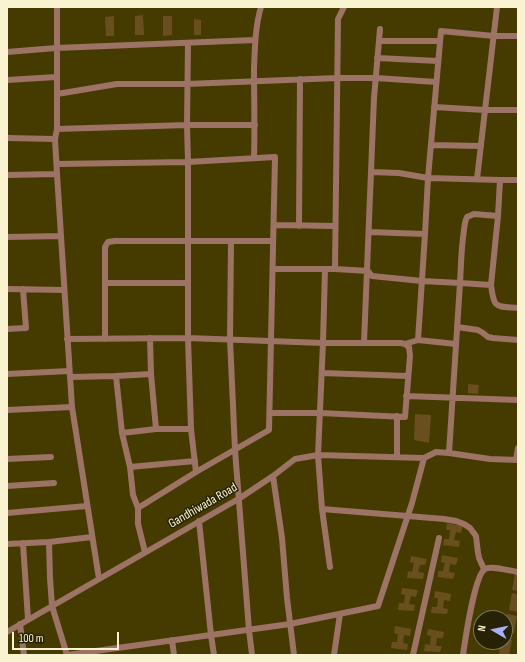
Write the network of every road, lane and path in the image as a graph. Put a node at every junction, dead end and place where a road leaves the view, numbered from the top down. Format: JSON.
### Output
{"nodes":[{"id":1,"x":56,"y":7,"type":"edge"},
{"id":2,"x":261,"y":7,"type":"edge"},
{"id":3,"x":344,"y":7,"type":"edge"},
{"id":4,"x":497,"y":7,"type":"edge"},
{"id":5,"x":380,"y":29,"type":"dead end"},
{"id":6,"x":494,"y":36,"type":"junction"},
{"id":7,"x":518,"y":36,"type":"edge"},
{"id":8,"x":255,"y":40,"type":"junction"},
{"id":9,"x":379,"y":41,"type":"junction"},
{"id":10,"x":440,"y":41,"type":"junction"},
{"id":11,"x":188,"y":42,"type":"junction"},
{"id":12,"x":56,"y":48,"type":"junction"},
{"id":13,"x":7,"y":52,"type":"edge"},
{"id":14,"x":377,"y":58,"type":"junction"},
{"id":15,"x":438,"y":61,"type":"junction"},
{"id":16,"x":56,"y":77,"type":"junction"},
{"id":17,"x":337,"y":78,"type":"junction"},
{"id":18,"x":376,"y":78,"type":"junction"},
{"id":19,"x":300,"y":79,"type":"junction"},
{"id":20,"x":7,"y":80,"type":"edge"},
{"id":21,"x":254,"y":81,"type":"junction"},
{"id":22,"x":436,"y":82,"type":"junction"},
{"id":23,"x":188,"y":84,"type":"junction"},
{"id":24,"x":57,"y":94,"type":"junction"},
{"id":25,"x":434,"y":107,"type":"junction"},
{"id":26,"x":485,"y":110,"type":"junction"},
{"id":27,"x":518,"y":110,"type":"edge"},
{"id":28,"x":187,"y":125,"type":"junction"},
{"id":29,"x":255,"y":125,"type":"junction"},
{"id":30,"x":56,"y":129,"type":"junction"},
{"id":31,"x":7,"y":138,"type":"edge"},
{"id":32,"x":55,"y":139,"type":"junction"},
{"id":33,"x":431,"y":145,"type":"junction"},
{"id":34,"x":481,"y":146,"type":"junction"},
{"id":35,"x":254,"y":158,"type":"junction"},
{"id":36,"x":188,"y":162,"type":"junction"},
{"id":37,"x":57,"y":164,"type":"junction"},
{"id":38,"x":371,"y":172,"type":"junction"},
{"id":39,"x":57,"y":174,"type":"junction"},
{"id":40,"x":7,"y":175,"type":"edge"},
{"id":41,"x":428,"y":178,"type":"junction"},
{"id":42,"x":477,"y":179,"type":"junction"},
{"id":43,"x":500,"y":180,"type":"junction"},
{"id":44,"x":518,"y":180,"type":"edge"},
{"id":45,"x":498,"y":216,"type":"junction"},
{"id":46,"x":274,"y":225,"type":"junction"},
{"id":47,"x":300,"y":226,"type":"junction"},
{"id":48,"x":335,"y":226,"type":"junction"},
{"id":49,"x":370,"y":232,"type":"junction"},
{"id":50,"x":425,"y":234,"type":"junction"},
{"id":51,"x":61,"y":236,"type":"junction"},
{"id":52,"x":7,"y":237,"type":"edge"},
{"id":53,"x":188,"y":241,"type":"junction"},
{"id":54,"x":231,"y":241,"type":"junction"},
{"id":55,"x":274,"y":241,"type":"junction"},
{"id":56,"x":273,"y":269,"type":"junction"},
{"id":57,"x":325,"y":269,"type":"junction"},
{"id":58,"x":335,"y":269,"type":"junction"},
{"id":59,"x":368,"y":272,"type":"junction"},
{"id":60,"x":422,"y":281,"type":"junction"},
{"id":61,"x":460,"y":282,"type":"junction"},
{"id":62,"x":106,"y":283,"type":"junction"},
{"id":63,"x":188,"y":283,"type":"junction"},
{"id":64,"x":491,"y":284,"type":"junction"},
{"id":65,"x":7,"y":289,"type":"edge"},
{"id":66,"x":23,"y":289,"type":"junction"},
{"id":67,"x":64,"y":290,"type":"junction"},
{"id":68,"x":518,"y":308,"type":"edge"},
{"id":69,"x":457,"y":327,"type":"junction"},
{"id":70,"x":7,"y":329,"type":"edge"},
{"id":71,"x":150,"y":338,"type":"junction"},
{"id":72,"x":188,"y":338,"type":"junction"},
{"id":73,"x":67,"y":339,"type":"junction"},
{"id":74,"x":105,"y":339,"type":"junction"},
{"id":75,"x":230,"y":340,"type":"junction"},
{"id":76,"x":418,"y":340,"type":"junction"},
{"id":77,"x":518,"y":340,"type":"edge"},
{"id":78,"x":271,"y":341,"type":"junction"},
{"id":79,"x":323,"y":343,"type":"junction"},
{"id":80,"x":364,"y":344,"type":"junction"},
{"id":81,"x":405,"y":344,"type":"junction"},
{"id":82,"x":456,"y":344,"type":"junction"},
{"id":83,"x":7,"y":374,"type":"edge"},
{"id":84,"x":69,"y":374,"type":"junction"},
{"id":85,"x":151,"y":374,"type":"junction"},
{"id":86,"x":322,"y":374,"type":"junction"},
{"id":87,"x":116,"y":376,"type":"junction"},
{"id":88,"x":408,"y":376,"type":"junction"},
{"id":89,"x":406,"y":396,"type":"junction"},
{"id":90,"x":452,"y":398,"type":"junction"},
{"id":91,"x":518,"y":400,"type":"edge"},
{"id":92,"x":72,"y":407,"type":"junction"},
{"id":93,"x":7,"y":410,"type":"edge"},
{"id":94,"x":270,"y":412,"type":"junction"},
{"id":95,"x":320,"y":413,"type":"junction"},
{"id":96,"x":397,"y":416,"type":"junction"},
{"id":97,"x":191,"y":428,"type":"junction"},
{"id":98,"x":156,"y":429,"type":"junction"},
{"id":99,"x":122,"y":433,"type":"junction"},
{"id":100,"x":518,"y":448,"type":"edge"},
{"id":101,"x":236,"y":450,"type":"junction"},
{"id":102,"x":449,"y":452,"type":"junction"},
{"id":103,"x":318,"y":455,"type":"junction"},
{"id":104,"x":51,"y":457,"type":"dead end"},
{"id":105,"x":397,"y":457,"type":"junction"},
{"id":106,"x":424,"y":458,"type":"junction"},
{"id":107,"x":7,"y":459,"type":"edge"},
{"id":108,"x":517,"y":460,"type":"edge"},
{"id":109,"x":195,"y":461,"type":"junction"},
{"id":110,"x":130,"y":467,"type":"junction"},
{"id":111,"x":196,"y":472,"type":"junction"},
{"id":112,"x":273,"y":476,"type":"junction"},
{"id":113,"x":54,"y":483,"type":"dead end"},
{"id":114,"x":7,"y":486,"type":"edge"},
{"id":115,"x":240,"y":498,"type":"junction"},
{"id":116,"x":88,"y":506,"type":"junction"},
{"id":117,"x":138,"y":508,"type":"junction"},
{"id":118,"x":322,"y":510,"type":"junction"},
{"id":119,"x":7,"y":513,"type":"edge"},
{"id":120,"x":408,"y":517,"type":"junction"},
{"id":121,"x":199,"y":522,"type":"junction"},
{"id":122,"x":92,"y":538,"type":"junction"},
{"id":123,"x":439,"y":538,"type":"dead end"},
{"id":124,"x":49,"y":542,"type":"junction"},
{"id":125,"x":23,"y":543,"type":"junction"},
{"id":126,"x":7,"y":544,"type":"edge"},
{"id":127,"x":145,"y":552,"type":"junction"},
{"id":128,"x":330,"y":567,"type":"dead end"},
{"id":129,"x":484,"y":569,"type":"junction"},
{"id":130,"x":518,"y":572,"type":"edge"},
{"id":131,"x":99,"y":579,"type":"junction"},
{"id":132,"x":52,"y":606,"type":"junction"},
{"id":133,"x":340,"y":614,"type":"junction"},
{"id":134,"x":28,"y":619,"type":"junction"},
{"id":135,"x":20,"y":624,"type":"junction"},
{"id":136,"x":290,"y":624,"type":"junction"},
{"id":137,"x":249,"y":630,"type":"junction"},
{"id":138,"x":7,"y":632,"type":"edge"},
{"id":139,"x":211,"y":636,"type":"junction"},
{"id":140,"x":172,"y":640,"type":"junction"},
{"id":141,"x":464,"y":654,"type":"edge"},
{"id":142,"x":24,"y":655,"type":"edge"},
{"id":143,"x":67,"y":655,"type":"edge"},
{"id":144,"x":174,"y":655,"type":"edge"},
{"id":145,"x":214,"y":655,"type":"edge"},
{"id":146,"x":252,"y":655,"type":"edge"},
{"id":147,"x":294,"y":655,"type":"edge"},
{"id":148,"x":334,"y":655,"type":"edge"},
{"id":149,"x":413,"y":655,"type":"edge"}],
"edges":[{"from":1,"to":12,"type":"street"},
{"from":2,"to":8,"type":"street"},
{"from":3,"to":17,"type":"street"},
{"from":4,"to":6,"type":"street"},
{"from":5,"to":9,"type":"street"},
{"from":6,"to":7,"type":"street"},
{"from":6,"to":10,"type":"street"},
{"from":6,"to":26,"type":"street"},
{"from":8,"to":11,"type":"street"},
{"from":8,"to":21,"type":"street"},
{"from":9,"to":10,"type":"street"},
{"from":9,"to":14,"type":"street"},
{"from":10,"to":15,"type":"street"},
{"from":11,"to":12,"type":"street"},
{"from":11,"to":23,"type":"street"},
{"from":12,"to":13,"type":"street"},
{"from":12,"to":16,"type":"street"},
{"from":14,"to":15,"type":"street"},
{"from":14,"to":18,"type":"street"},
{"from":15,"to":22,"type":"street"},
{"from":16,"to":20,"type":"street"},
{"from":16,"to":24,"type":"street"},
{"from":17,"to":18,"type":"street"},
{"from":17,"to":19,"type":"street"},
{"from":17,"to":48,"type":"street"},
{"from":18,"to":22,"type":"street"},
{"from":18,"to":38,"type":"street"},
{"from":19,"to":21,"type":"street"},
{"from":19,"to":47,"type":"street"},
{"from":21,"to":23,"type":"street"},
{"from":21,"to":29,"type":"street"},
{"from":22,"to":25,"type":"street"},
{"from":23,"to":24,"type":"street"},
{"from":23,"to":28,"type":"street"},
{"from":24,"to":30,"type":"street"},
{"from":25,"to":26,"type":"street"},
{"from":25,"to":33,"type":"street"},
{"from":26,"to":27,"type":"street"},
{"from":26,"to":34,"type":"street"},
{"from":28,"to":29,"type":"street"},
{"from":28,"to":30,"type":"street"},
{"from":28,"to":36,"type":"street"},
{"from":29,"to":35,"type":"street"},
{"from":30,"to":32,"type":"street"},
{"from":31,"to":32,"type":"street"},
{"from":32,"to":37,"type":"street"},
{"from":33,"to":34,"type":"street"},
{"from":33,"to":41,"type":"street"},
{"from":34,"to":42,"type":"street"},
{"from":35,"to":36,"type":"street"},
{"from":35,"to":46,"type":"street"},
{"from":36,"to":37,"type":"street"},
{"from":36,"to":53,"type":"street"},
{"from":37,"to":39,"type":"street"},
{"from":38,"to":41,"type":"street"},
{"from":38,"to":49,"type":"street"},
{"from":39,"to":40,"type":"street"},
{"from":39,"to":51,"type":"street"},
{"from":41,"to":42,"type":"street"},
{"from":41,"to":50,"type":"street"},
{"from":42,"to":43,"type":"street"},
{"from":43,"to":44,"type":"street"},
{"from":43,"to":45,"type":"street"},
{"from":45,"to":61,"type":"street"},
{"from":45,"to":64,"type":"street"},
{"from":46,"to":47,"type":"street"},
{"from":46,"to":55,"type":"street"},
{"from":47,"to":48,"type":"street"},
{"from":48,"to":58,"type":"street"},
{"from":49,"to":50,"type":"street"},
{"from":49,"to":59,"type":"street"},
{"from":50,"to":60,"type":"street"},
{"from":51,"to":52,"type":"street"},
{"from":51,"to":67,"type":"street"},
{"from":53,"to":54,"type":"street"},
{"from":53,"to":62,"type":"street"},
{"from":53,"to":63,"type":"street"},
{"from":54,"to":55,"type":"street"},
{"from":54,"to":75,"type":"street"},
{"from":55,"to":56,"type":"street"},
{"from":56,"to":57,"type":"street"},
{"from":56,"to":78,"type":"street"},
{"from":57,"to":58,"type":"street"},
{"from":57,"to":79,"type":"street"},
{"from":58,"to":59,"type":"street"},
{"from":59,"to":60,"type":"street"},
{"from":59,"to":80,"type":"street"},
{"from":60,"to":61,"type":"street"},
{"from":60,"to":76,"type":"street"},
{"from":61,"to":64,"type":"street"},
{"from":61,"to":69,"type":"street"},
{"from":62,"to":63,"type":"street"},
{"from":62,"to":74,"type":"street"},
{"from":63,"to":72,"type":"street"},
{"from":64,"to":68,"type":"street"},
{"from":65,"to":66,"type":"street"},
{"from":66,"to":67,"type":"street"},
{"from":66,"to":70,"type":"street"},
{"from":67,"to":73,"type":"street"},
{"from":69,"to":77,"type":"street"},
{"from":69,"to":82,"type":"street"},
{"from":71,"to":72,"type":"street"},
{"from":71,"to":74,"type":"street"},
{"from":71,"to":85,"type":"street"},
{"from":72,"to":75,"type":"street"},
{"from":72,"to":97,"type":"street"},
{"from":73,"to":74,"type":"street"},
{"from":73,"to":84,"type":"street"},
{"from":75,"to":78,"type":"street"},
{"from":75,"to":101,"type":"street"},
{"from":76,"to":81,"type":"street"},
{"from":76,"to":82,"type":"street"},
{"from":78,"to":79,"type":"street"},
{"from":78,"to":94,"type":"street"},
{"from":79,"to":80,"type":"street"},
{"from":79,"to":86,"type":"street"},
{"from":80,"to":81,"type":"street"},
{"from":81,"to":88,"type":"street"},
{"from":82,"to":90,"type":"street"},
{"from":83,"to":84,"type":"street"},
{"from":84,"to":87,"type":"street"},
{"from":84,"to":92,"type":"street"},
{"from":85,"to":87,"type":"street"},
{"from":85,"to":98,"type":"street"},
{"from":86,"to":88,"type":"street"},
{"from":86,"to":95,"type":"street"},
{"from":87,"to":99,"type":"street"},
{"from":88,"to":89,"type":"street"},
{"from":89,"to":90,"type":"street"},
{"from":89,"to":96,"type":"street"},
{"from":90,"to":91,"type":"street"},
{"from":90,"to":102,"type":"street"},
{"from":92,"to":93,"type":"street"},
{"from":92,"to":116,"type":"street"},
{"from":94,"to":95,"type":"street"},
{"from":94,"to":101,"type":"street"},
{"from":95,"to":96,"type":"street"},
{"from":95,"to":103,"type":"street"},
{"from":96,"to":105,"type":"street"},
{"from":97,"to":98,"type":"street"},
{"from":97,"to":109,"type":"street"},
{"from":98,"to":99,"type":"street"},
{"from":99,"to":110,"type":"street"},
{"from":100,"to":108,"type":"street"},
{"from":101,"to":111,"type":"street"},
{"from":101,"to":115,"type":"street"},
{"from":102,"to":106,"type":"street"},
{"from":102,"to":108,"type":"street"},
{"from":103,"to":105,"type":"street","name":"Gandhiwada Road"},
{"from":103,"to":112,"type":"street","name":"Gandhiwada Road"},
{"from":103,"to":118,"type":"street"},
{"from":104,"to":107,"type":"street"},
{"from":105,"to":106,"type":"street","name":"Gandhiwada Road"},
{"from":106,"to":120,"type":"street"},
{"from":109,"to":110,"type":"street"},
{"from":109,"to":111,"type":"street"},
{"from":110,"to":117,"type":"street"},
{"from":111,"to":117,"type":"street"},
{"from":112,"to":115,"type":"street","name":"Gandhiwada Road"},
{"from":112,"to":136,"type":"street"},
{"from":113,"to":114,"type":"street"},
{"from":115,"to":121,"type":"street","name":"Gandhiwada Road"},
{"from":115,"to":137,"type":"street"},
{"from":116,"to":119,"type":"street"},
{"from":116,"to":122,"type":"street"},
{"from":117,"to":127,"type":"street"},
{"from":118,"to":120,"type":"street"},
{"from":118,"to":128,"type":"street"},
{"from":120,"to":129,"type":"street"},
{"from":120,"to":133,"type":"street"},
{"from":121,"to":127,"type":"street","name":"Gandhiwada Road"},
{"from":121,"to":139,"type":"street"},
{"from":122,"to":124,"type":"street"},
{"from":122,"to":131,"type":"street"},
{"from":123,"to":149,"type":"street"},
{"from":124,"to":125,"type":"street"},
{"from":124,"to":132,"type":"street"},
{"from":125,"to":126,"type":"street"},
{"from":125,"to":134,"type":"street"},
{"from":127,"to":131,"type":"street","name":"Gandhiwada Road"},
{"from":129,"to":130,"type":"street"},
{"from":129,"to":141,"type":"street"},
{"from":131,"to":132,"type":"street","name":"Gandhiwada Road"},
{"from":132,"to":134,"type":"street","name":"Gandhiwada Road"},
{"from":132,"to":143,"type":"street"},
{"from":133,"to":136,"type":"street"},
{"from":133,"to":148,"type":"street"},
{"from":134,"to":135,"type":"street","name":"Gandhiwada Road"},
{"from":135,"to":138,"type":"street","name":"Gandhiwada Road"},
{"from":135,"to":142,"type":"street"},
{"from":136,"to":137,"type":"street"},
{"from":136,"to":147,"type":"street"},
{"from":137,"to":139,"type":"street"},
{"from":137,"to":146,"type":"street"},
{"from":139,"to":140,"type":"street"},
{"from":139,"to":145,"type":"street"},
{"from":140,"to":143,"type":"street"},
{"from":140,"to":144,"type":"street"}]}
